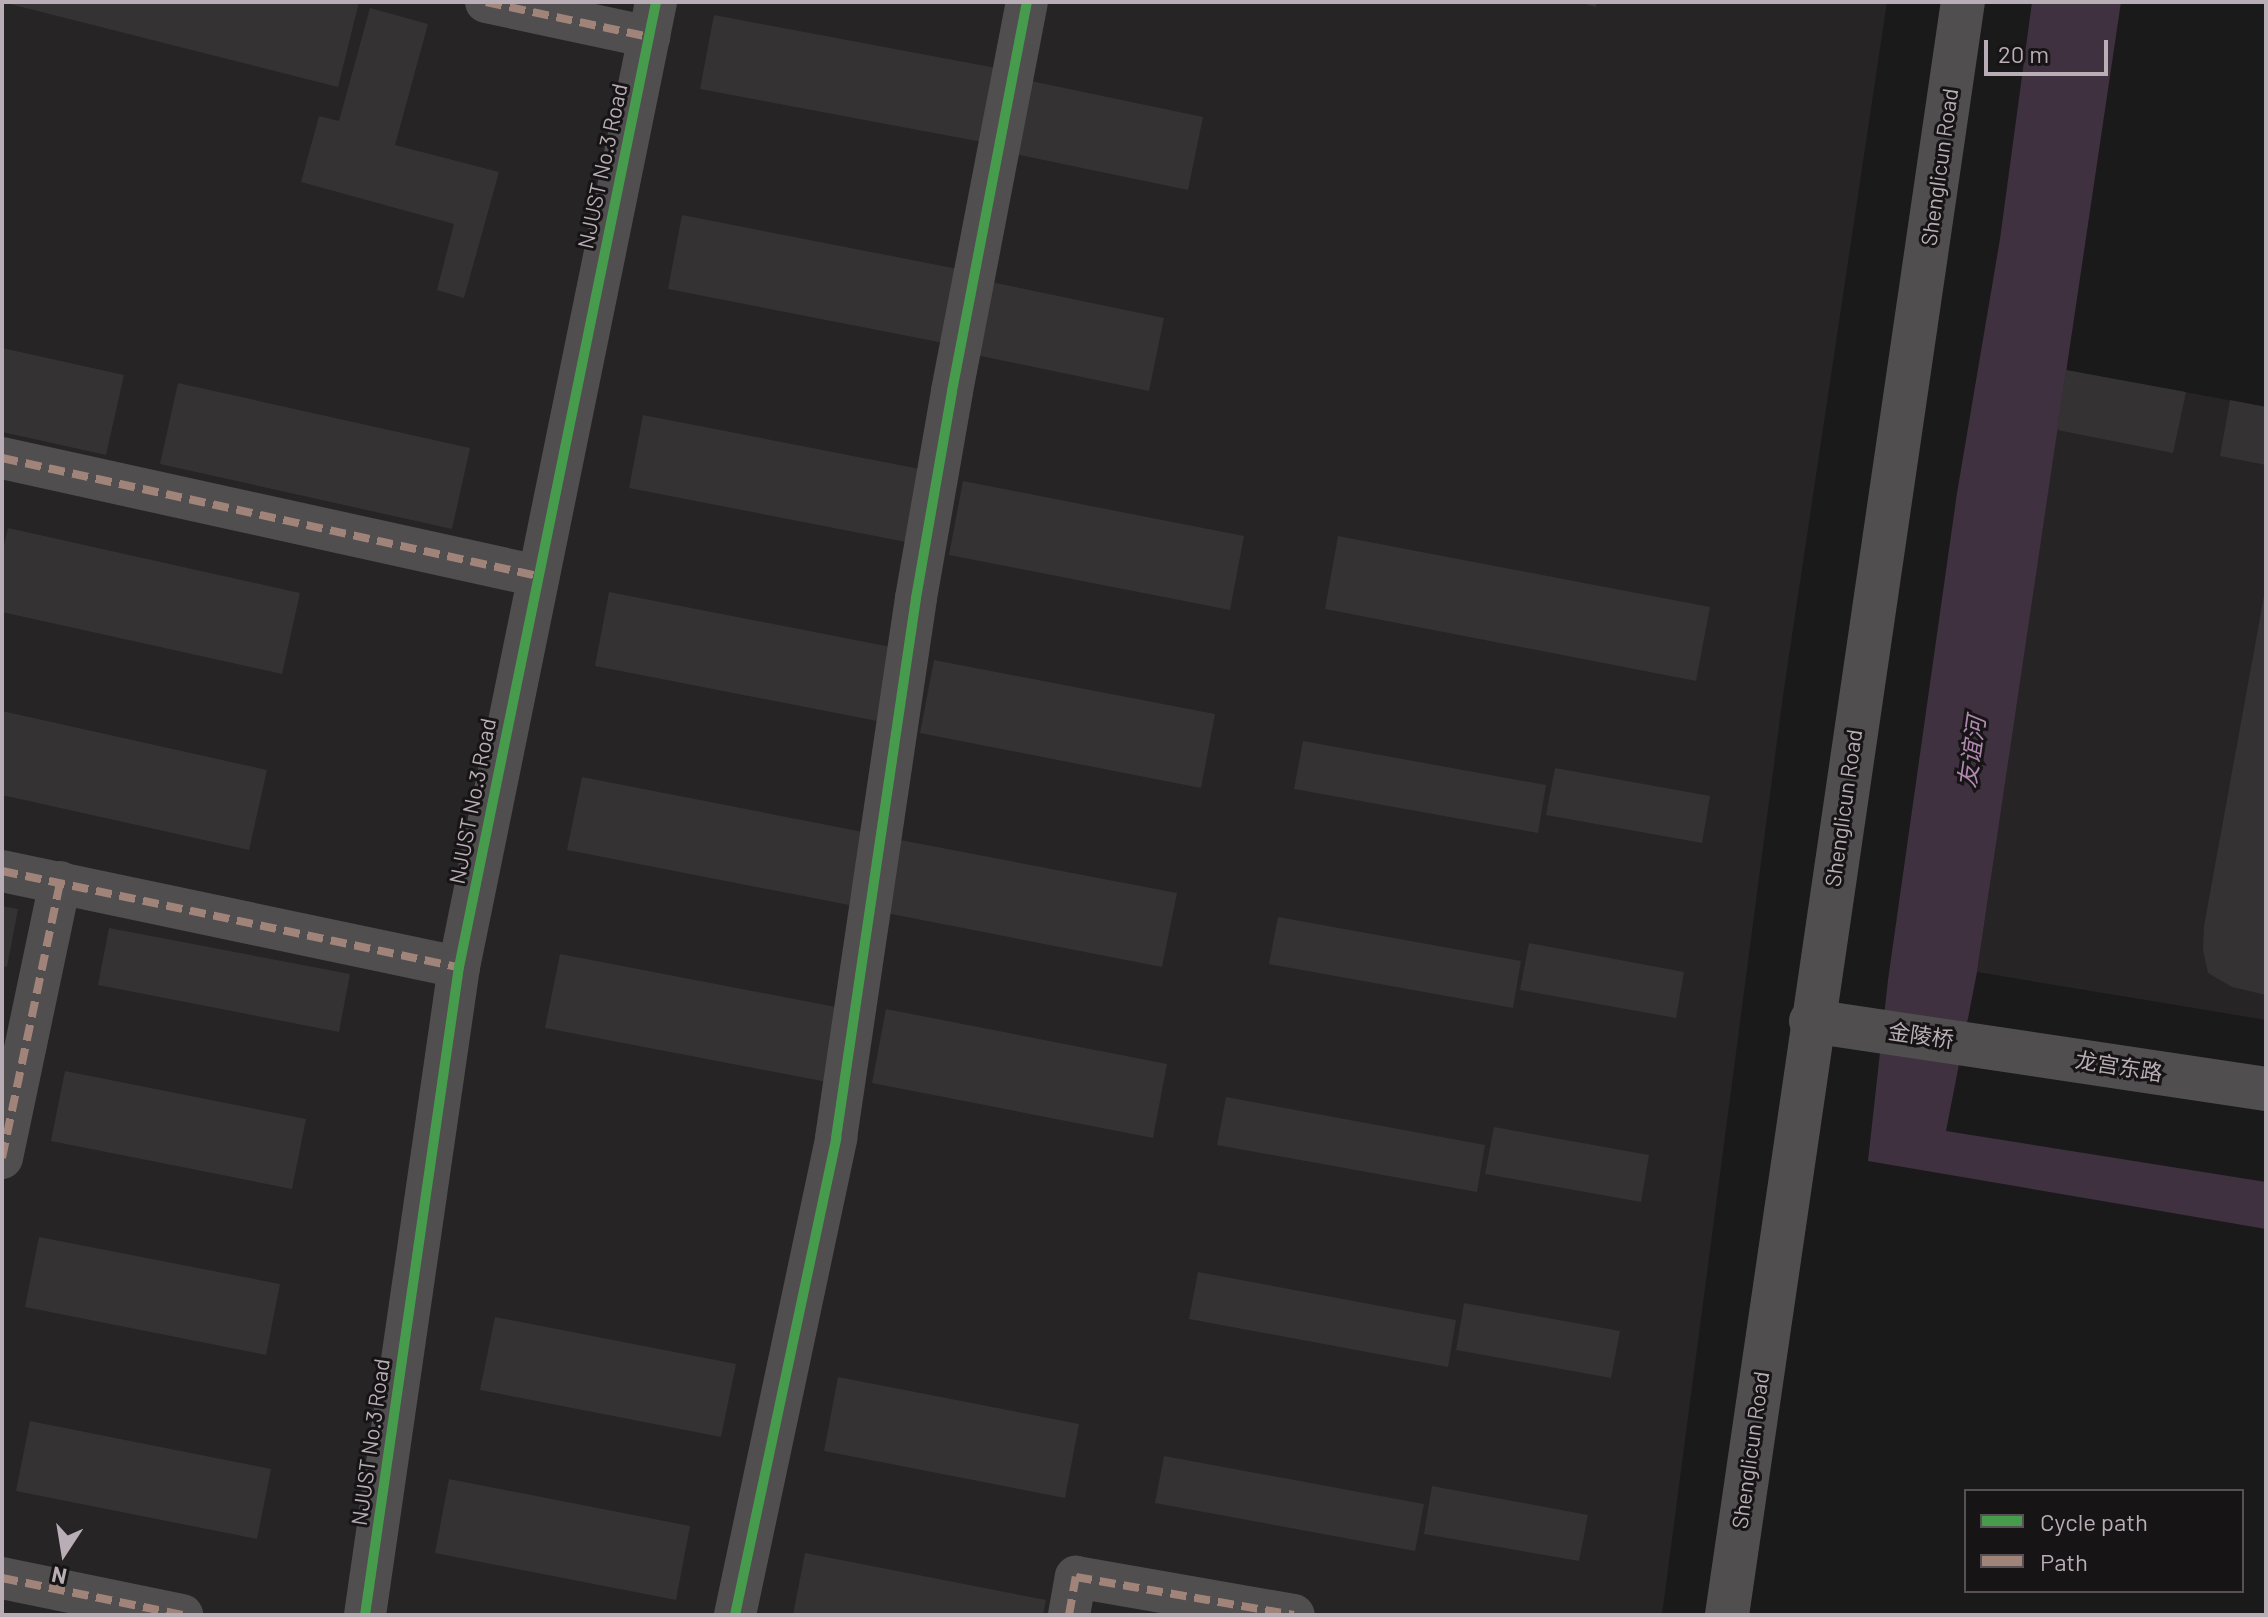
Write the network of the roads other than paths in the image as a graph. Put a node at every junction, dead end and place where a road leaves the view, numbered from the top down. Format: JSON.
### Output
{"nodes":[{"id":1,"x":486,"y":2,"type":"edge"},
{"id":2,"x":1027,"y":2,"type":"edge"},
{"id":3,"x":1963,"y":2,"type":"edge"},
{"id":4,"x":652,"y":19,"type":"edge"},
{"id":5,"x":2,"y":458,"type":"edge"},
{"id":6,"x":538,"y":576,"type":"junction"},
{"id":7,"x":2,"y":871,"type":"edge"},
{"id":8,"x":60,"y":882,"type":"junction"},
{"id":9,"x":459,"y":967,"type":"junction"},
{"id":10,"x":1811,"y":1021,"type":"junction"},
{"id":11,"x":1973,"y":1043,"type":"joint"},
{"id":12,"x":2266,"y":1089,"type":"edge"},
{"id":13,"x":2,"y":1158,"type":"edge"},
{"id":14,"x":2,"y":1578,"type":"edge"},
{"id":15,"x":182,"y":1615,"type":"edge"},
{"id":16,"x":365,"y":1615,"type":"edge"},
{"id":17,"x":735,"y":1615,"type":"edge"},
{"id":18,"x":1069,"y":1615,"type":"edge"},
{"id":19,"x":1294,"y":1615,"type":"edge"},
{"id":20,"x":1727,"y":1615,"type":"edge"}],
"edges":[{"from":1,"to":4,"type":"street"},
{"from":2,"to":17,"type":"street"},
{"from":3,"to":10,"type":"street","name":"Shenglicun Road"},
{"from":4,"to":6,"type":"street","name":"NJUST No.3 Road"},
{"from":5,"to":6,"type":"street"},
{"from":6,"to":9,"type":"street","name":"NJUST No.3 Road"},
{"from":7,"to":8,"type":"street"},
{"from":8,"to":9,"type":"street"},
{"from":8,"to":13,"type":"street"},
{"from":9,"to":16,"type":"street","name":"NJUST No.3 Road"},
{"from":10,"to":11,"type":"street","name":"金陵桥"},
{"from":10,"to":20,"type":"street","name":"Shenglicun Road"},
{"from":11,"to":12,"type":"street","name":"龙宫东路"},
{"from":14,"to":15,"type":"street"},
{"from":18,"to":19,"type":"street"}]}
